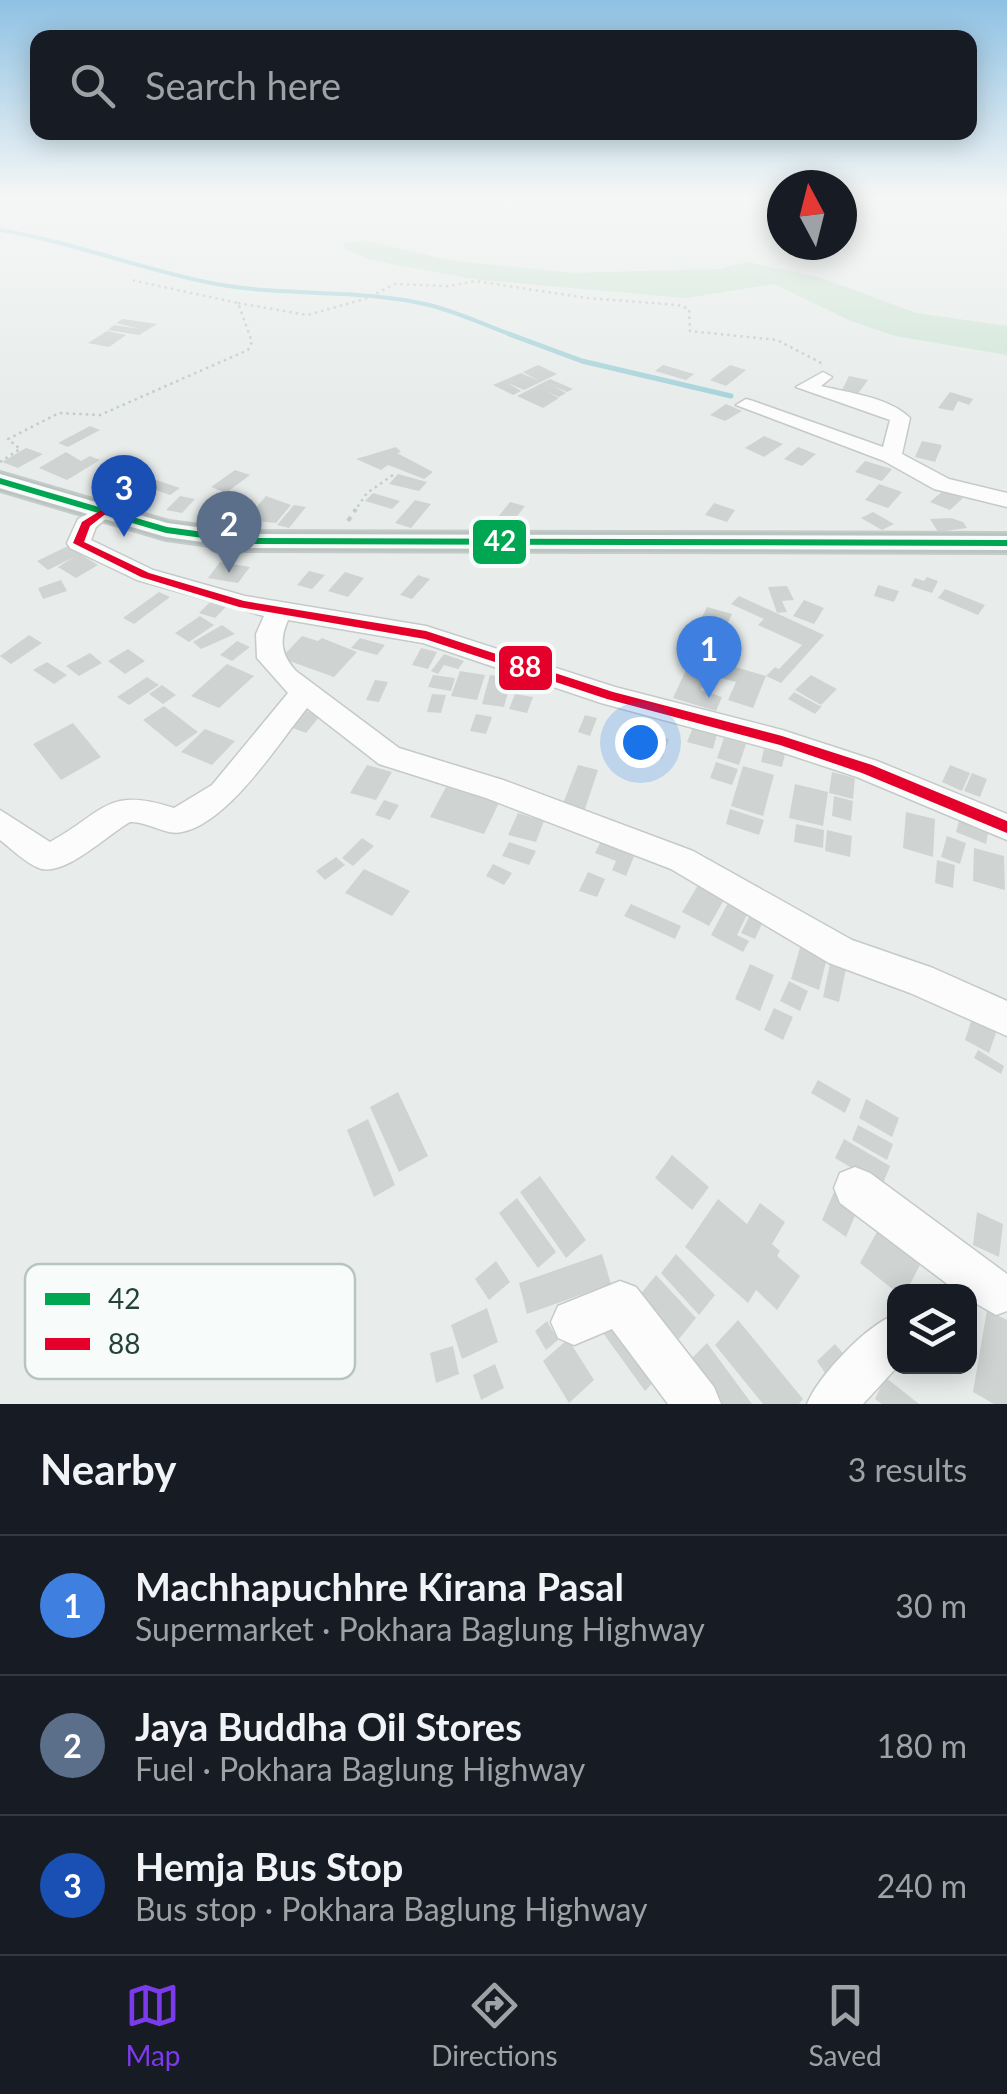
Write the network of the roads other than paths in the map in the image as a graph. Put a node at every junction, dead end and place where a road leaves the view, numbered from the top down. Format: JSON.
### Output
{"nodes":[{"id":1,"x":823,"y":378,"type":"road end"},
{"id":2,"x":746,"y":405,"type":"dead end"},
{"id":3,"x":891,"y":457,"type":"junction"},
{"id":4,"x":0,"y":481,"type":"edge"},
{"id":5,"x":0,"y":498,"type":"edge"},
{"id":6,"x":1007,"y":500,"type":"edge"},
{"id":7,"x":94,"y":518,"type":"junction"},
{"id":8,"x":1007,"y":543,"type":"edge"},
{"id":9,"x":1007,"y":562,"type":"edge"},
{"id":10,"x":279,"y":611,"type":"junction"},
{"id":11,"x":305,"y":691,"type":"junction"},
{"id":12,"x":0,"y":824,"type":"edge"},
{"id":13,"x":1007,"y":827,"type":"edge"},
{"id":14,"x":1007,"y":1019,"type":"edge"},
{"id":15,"x":855,"y":1188,"type":"dead end"},
{"id":16,"x":991,"y":1296,"type":"edge"},
{"id":17,"x":574,"y":1322,"type":"dead end"},
{"id":18,"x":887,"y":1345,"type":"edge"},
{"id":19,"x":696,"y":1404,"type":"edge"},
{"id":20,"x":831,"y":1404,"type":"edge"}],
"edges":[{"from":1,"to":3,"type":"street"},
{"from":2,"to":3,"type":"street"},
{"from":3,"to":6,"type":"street"},
{"from":4,"to":7,"type":"highway"},
{"from":5,"to":7,"type":"highway"},
{"from":7,"to":8,"type":"highway"},
{"from":7,"to":9,"type":"highway"},
{"from":7,"to":10,"type":"street"},
{"from":10,"to":11,"type":"street"},
{"from":10,"to":13,"type":"street"},
{"from":11,"to":12,"type":"street"},
{"from":11,"to":14,"type":"street"},
{"from":15,"to":16,"type":"street"},
{"from":17,"to":19,"type":"street"},
{"from":18,"to":20,"type":"street"}]}
